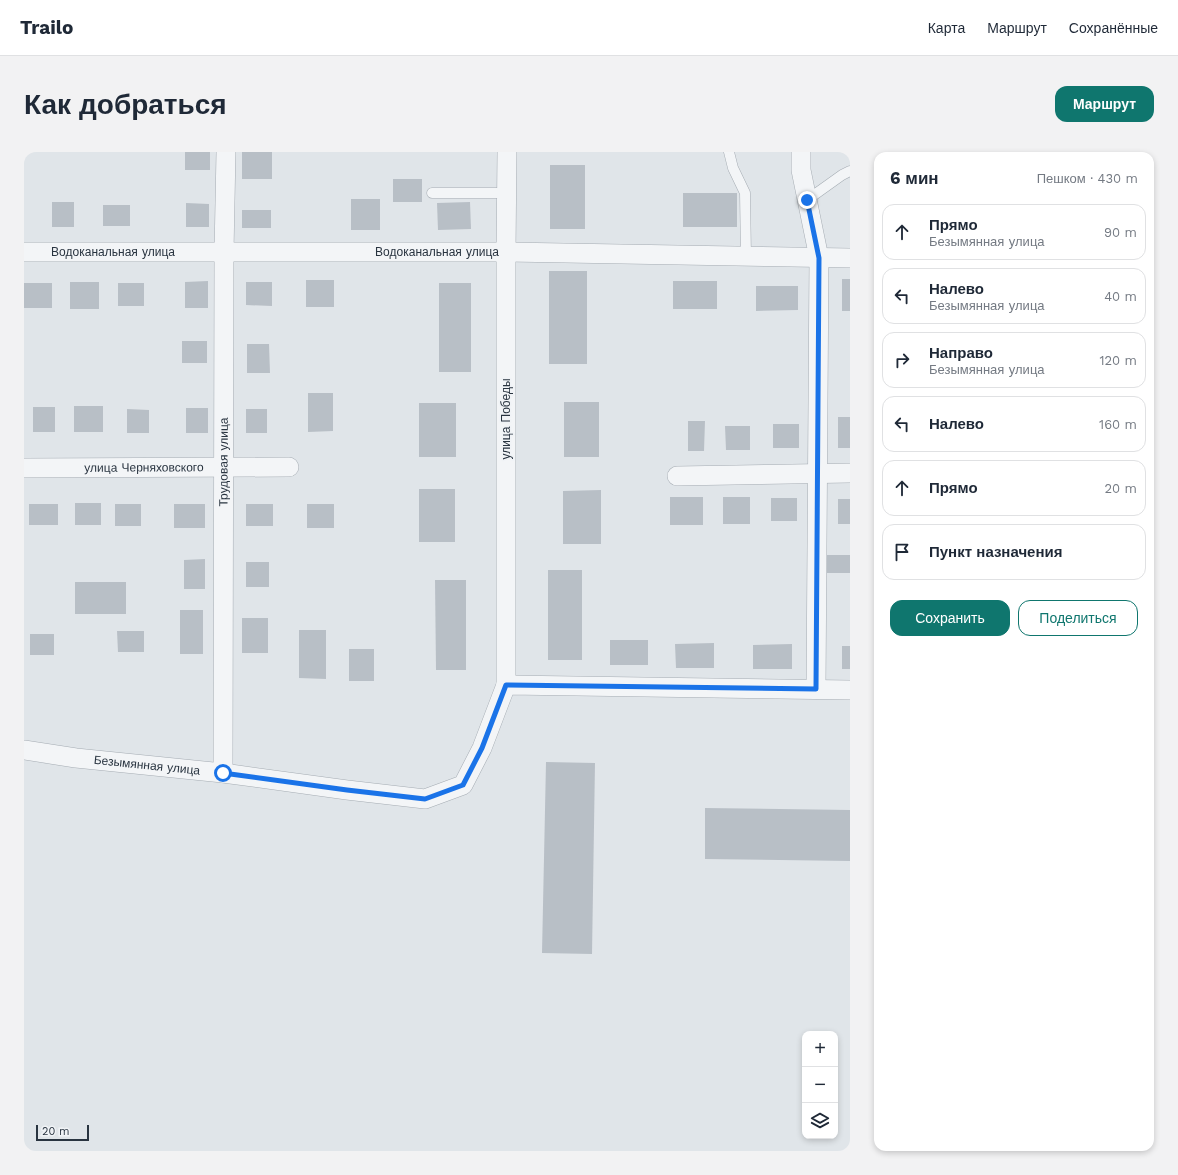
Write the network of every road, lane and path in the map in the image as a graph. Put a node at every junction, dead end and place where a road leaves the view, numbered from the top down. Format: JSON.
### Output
{"nodes":[{"id":1,"x":226,"y":152,"type":"edge"},
{"id":2,"x":507,"y":152,"type":"edge"},
{"id":3,"x":729,"y":152,"type":"edge"},
{"id":4,"x":801,"y":152,"type":"edge"},
{"id":5,"x":850,"y":171,"type":"edge"},
{"id":6,"x":432,"y":193,"type":"dead end"},
{"id":7,"x":507,"y":193,"type":"junction"},
{"id":8,"x":807,"y":200,"type":"junction"},
{"id":9,"x":24,"y":252,"type":"edge"},
{"id":10,"x":224,"y":252,"type":"junction"},
{"id":11,"x":506,"y":252,"type":"junction"},
{"id":12,"x":746,"y":257,"type":"junction"},
{"id":13,"x":819,"y":258,"type":"junction"},
{"id":14,"x":850,"y":258,"type":"edge"},
{"id":15,"x":289,"y":467,"type":"dead end"},
{"id":16,"x":24,"y":468,"type":"edge"},
{"id":17,"x":223,"y":468,"type":"junction"},
{"id":18,"x":850,"y":473,"type":"edge"},
{"id":19,"x":818,"y":474,"type":"junction"},
{"id":20,"x":677,"y":476,"type":"dead end"},
{"id":21,"x":506,"y":685,"type":"junction"},
{"id":22,"x":816,"y":689,"type":"junction"},
{"id":23,"x":850,"y":690,"type":"edge"},
{"id":24,"x":24,"y":750,"type":"edge"},
{"id":25,"x":223,"y":773,"type":"junction"}],
"edges":[{"from":1,"to":10,"type":"street","name":"Трудовая улица"},
{"from":2,"to":7,"type":"street","name":"улица Победы"},
{"from":3,"to":12,"type":"lane"},
{"from":4,"to":8,"type":"street"},
{"from":5,"to":8,"type":"lane"},
{"from":6,"to":7,"type":"lane"},
{"from":7,"to":11,"type":"street","name":"улица Победы"},
{"from":8,"to":13,"type":"street"},
{"from":9,"to":10,"type":"street","name":"Водоканальная улица"},
{"from":10,"to":11,"type":"street","name":"Водоканальная улица"},
{"from":10,"to":17,"type":"street","name":"Трудовая улица"},
{"from":11,"to":12,"type":"street","name":"Водоканальная улица"},
{"from":11,"to":21,"type":"street","name":"улица Победы"},
{"from":12,"to":13,"type":"street","name":"Водоканальная улица"},
{"from":13,"to":14,"type":"street","name":"Водоканальная улица"},
{"from":13,"to":19,"type":"street"},
{"from":15,"to":17,"type":"street","name":"улица Черняховского"},
{"from":16,"to":17,"type":"street","name":"улица Черняховского"},
{"from":17,"to":25,"type":"street","name":"Трудовая улица"},
{"from":18,"to":19,"type":"street"},
{"from":19,"to":20,"type":"street"},
{"from":19,"to":22,"type":"street"},
{"from":21,"to":22,"type":"street"},
{"from":21,"to":25,"type":"street","name":"Безымянная улица"},
{"from":22,"to":23,"type":"street"},
{"from":24,"to":25,"type":"street","name":"Безымянная улица"}]}
